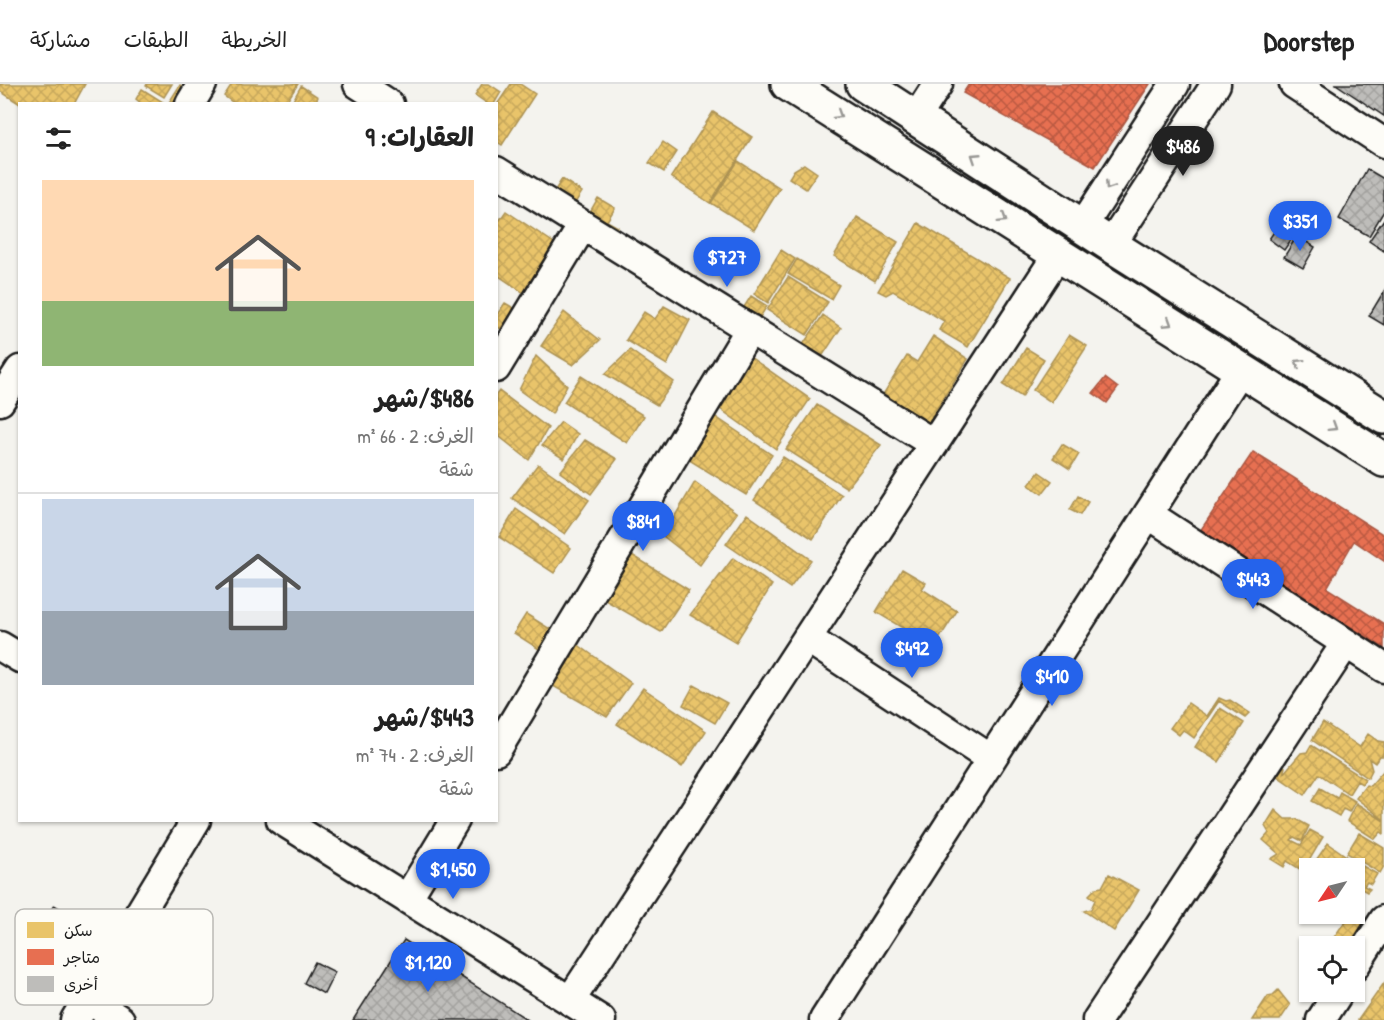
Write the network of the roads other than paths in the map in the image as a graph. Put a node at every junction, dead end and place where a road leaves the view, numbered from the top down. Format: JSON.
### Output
{"nodes":[{"id":1,"x":202,"y":84,"type":"edge"},
{"id":2,"x":358,"y":84,"type":"edge"},
{"id":3,"x":788,"y":84,"type":"edge"},
{"id":4,"x":862,"y":84,"type":"edge"},
{"id":5,"x":938,"y":84,"type":"edge"},
{"id":6,"x":1175,"y":84,"type":"edge"},
{"id":7,"x":1216,"y":84,"type":"edge"},
{"id":8,"x":1294,"y":84,"type":"edge"},
{"id":9,"x":191,"y":102,"type":"edge"},
{"id":10,"x":386,"y":102,"type":"edge"},
{"id":11,"x":916,"y":118,"type":"junction"},
{"id":12,"x":1384,"y":143,"type":"edge"},
{"id":13,"x":498,"y":172,"type":"edge"},
{"id":14,"x":583,"y":225,"type":"junction"},
{"id":15,"x":1082,"y":227,"type":"junction"},
{"id":16,"x":1111,"y":245,"type":"junction"},
{"id":17,"x":1058,"y":254,"type":"junction"},
{"id":18,"x":750,"y":329,"type":"junction"},
{"id":19,"x":498,"y":365,"type":"edge"},
{"id":20,"x":1241,"y":369,"type":"junction"},
{"id":21,"x":18,"y":373,"type":"edge"},
{"id":22,"x":0,"y":401,"type":"edge"},
{"id":23,"x":1384,"y":417,"type":"edge"},
{"id":24,"x":934,"y":444,"type":"junction"},
{"id":25,"x":1384,"y":459,"type":"edge"},
{"id":26,"x":1148,"y":514,"type":"junction"},
{"id":27,"x":807,"y":638,"type":"junction"},
{"id":28,"x":1346,"y":643,"type":"junction"},
{"id":29,"x":0,"y":646,"type":"edge"},
{"id":30,"x":18,"y":657,"type":"edge"},
{"id":31,"x":1384,"y":668,"type":"edge"},
{"id":32,"x":498,"y":748,"type":"edge"},
{"id":33,"x":991,"y":759,"type":"junction"},
{"id":34,"x":195,"y":822,"type":"edge"},
{"id":35,"x":283,"y":822,"type":"edge"},
{"id":36,"x":454,"y":822,"type":"edge"},
{"id":37,"x":407,"y":899,"type":"junction"},
{"id":38,"x":142,"y":909,"type":"edge"},
{"id":39,"x":1384,"y":920,"type":"edge"},
{"id":40,"x":1365,"y":950,"type":"edge"},
{"id":41,"x":570,"y":1001,"type":"junction"},
{"id":42,"x":1333,"y":1002,"type":"edge"},
{"id":43,"x":81,"y":1010,"type":"edge"},
{"id":44,"x":120,"y":1020,"type":"edge"},
{"id":45,"x":601,"y":1020,"type":"edge"},
{"id":46,"x":824,"y":1020,"type":"edge"},
{"id":47,"x":1098,"y":1020,"type":"edge"},
{"id":48,"x":1322,"y":1020,"type":"edge"}],
"edges":[{"from":1,"to":9,"type":"street"},
{"from":2,"to":10,"type":"street"},
{"from":3,"to":17,"type":"main road","one_way":true},
{"from":4,"to":11,"type":"main road"},
{"from":5,"to":11,"type":"street"},
{"from":6,"to":15,"type":"street","one_way":true},
{"from":7,"to":16,"type":"street"},
{"from":8,"to":12,"type":"street"},
{"from":15,"to":11,"type":"main road","one_way":true},
{"from":13,"to":14,"type":"street"},
{"from":14,"to":18,"type":"street"},
{"from":14,"to":19,"type":"street"},
{"from":15,"to":16,"type":"main road"},
{"from":23,"to":16,"type":"main road","one_way":true},
{"from":17,"to":20,"type":"main road","one_way":true},
{"from":17,"to":24,"type":"street"},
{"from":18,"to":24,"type":"street"},
{"from":18,"to":32,"type":"street"},
{"from":20,"to":25,"type":"main road","one_way":true},
{"from":20,"to":26,"type":"street"},
{"from":21,"to":22,"type":"street"},
{"from":24,"to":27,"type":"street"},
{"from":26,"to":28,"type":"street"},
{"from":26,"to":33,"type":"street"},
{"from":27,"to":33,"type":"street"},
{"from":27,"to":41,"type":"street"},
{"from":28,"to":31,"type":"street"},
{"from":28,"to":47,"type":"street"},
{"from":29,"to":30,"type":"street"},
{"from":33,"to":46,"type":"street"},
{"from":34,"to":38,"type":"street"},
{"from":35,"to":37,"type":"street"},
{"from":36,"to":37,"type":"street"},
{"from":37,"to":41,"type":"street"},
{"from":39,"to":40,"type":"street"},
{"from":41,"to":45,"type":"street"},
{"from":42,"to":48,"type":"street"},
{"from":43,"to":44,"type":"street"}]}
